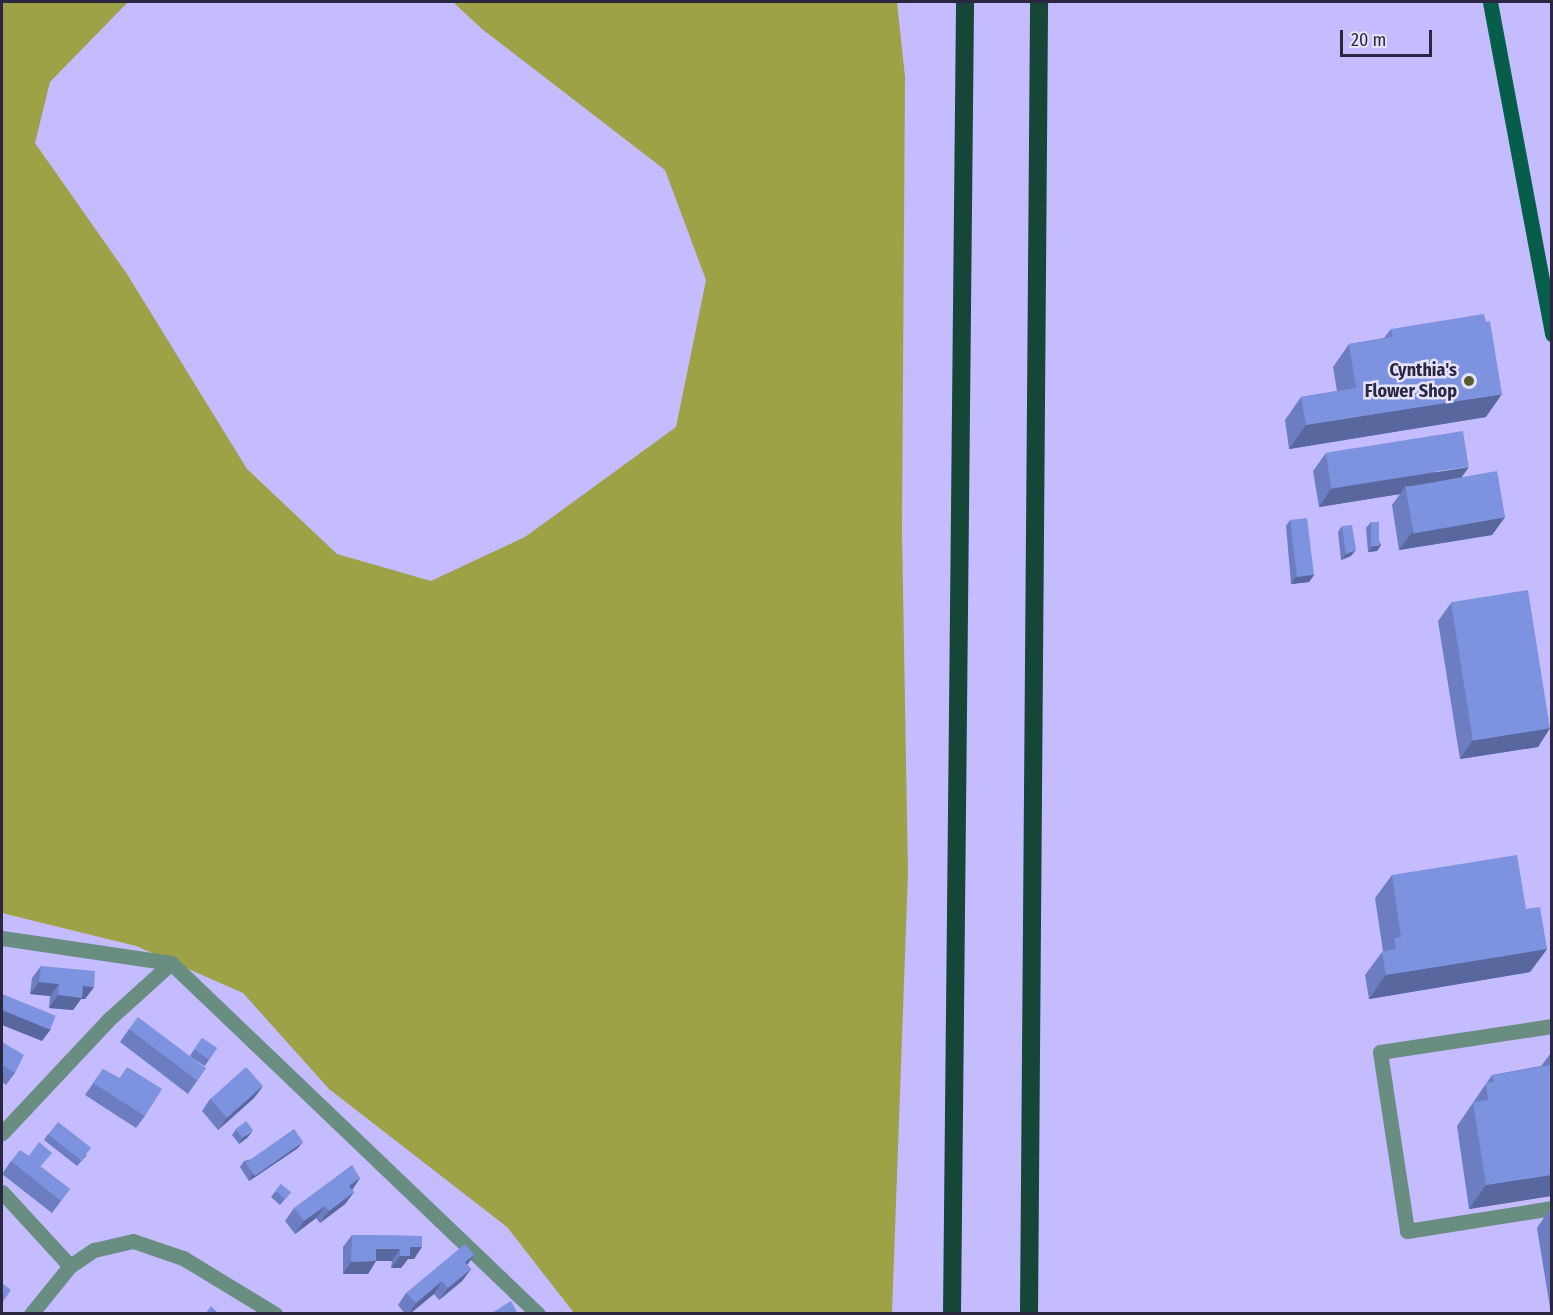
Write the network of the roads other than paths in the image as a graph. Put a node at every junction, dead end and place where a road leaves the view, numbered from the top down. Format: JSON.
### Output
{"nodes":[{"id":1,"x":965,"y":2,"type":"edge"},
{"id":2,"x":1039,"y":2,"type":"edge"},
{"id":3,"x":1490,"y":2,"type":"edge"},
{"id":4,"x":1551,"y":334,"type":"edge"},
{"id":5,"x":2,"y":938,"type":"edge"},
{"id":6,"x":171,"y":963,"type":"junction"},
{"id":7,"x":1551,"y":1026,"type":"edge"},
{"id":8,"x":2,"y":1134,"type":"edge"},
{"id":9,"x":2,"y":1192,"type":"edge"},
{"id":10,"x":1551,"y":1208,"type":"edge"},
{"id":11,"x":70,"y":1266,"type":"junction"},
{"id":12,"x":31,"y":1314,"type":"edge"},
{"id":13,"x":275,"y":1314,"type":"edge"},
{"id":14,"x":538,"y":1314,"type":"edge"},
{"id":15,"x":952,"y":1314,"type":"edge"},
{"id":16,"x":1029,"y":1314,"type":"edge"}],
"edges":[{"from":1,"to":15,"type":"highway"},
{"from":2,"to":16,"type":"highway"},
{"from":3,"to":4,"type":"main road"},
{"from":5,"to":6,"type":"lane"},
{"from":6,"to":8,"type":"lane"},
{"from":6,"to":14,"type":"lane"},
{"from":7,"to":10,"type":"lane"},
{"from":9,"to":11,"type":"lane"},
{"from":11,"to":12,"type":"lane"},
{"from":11,"to":13,"type":"lane"}]}
